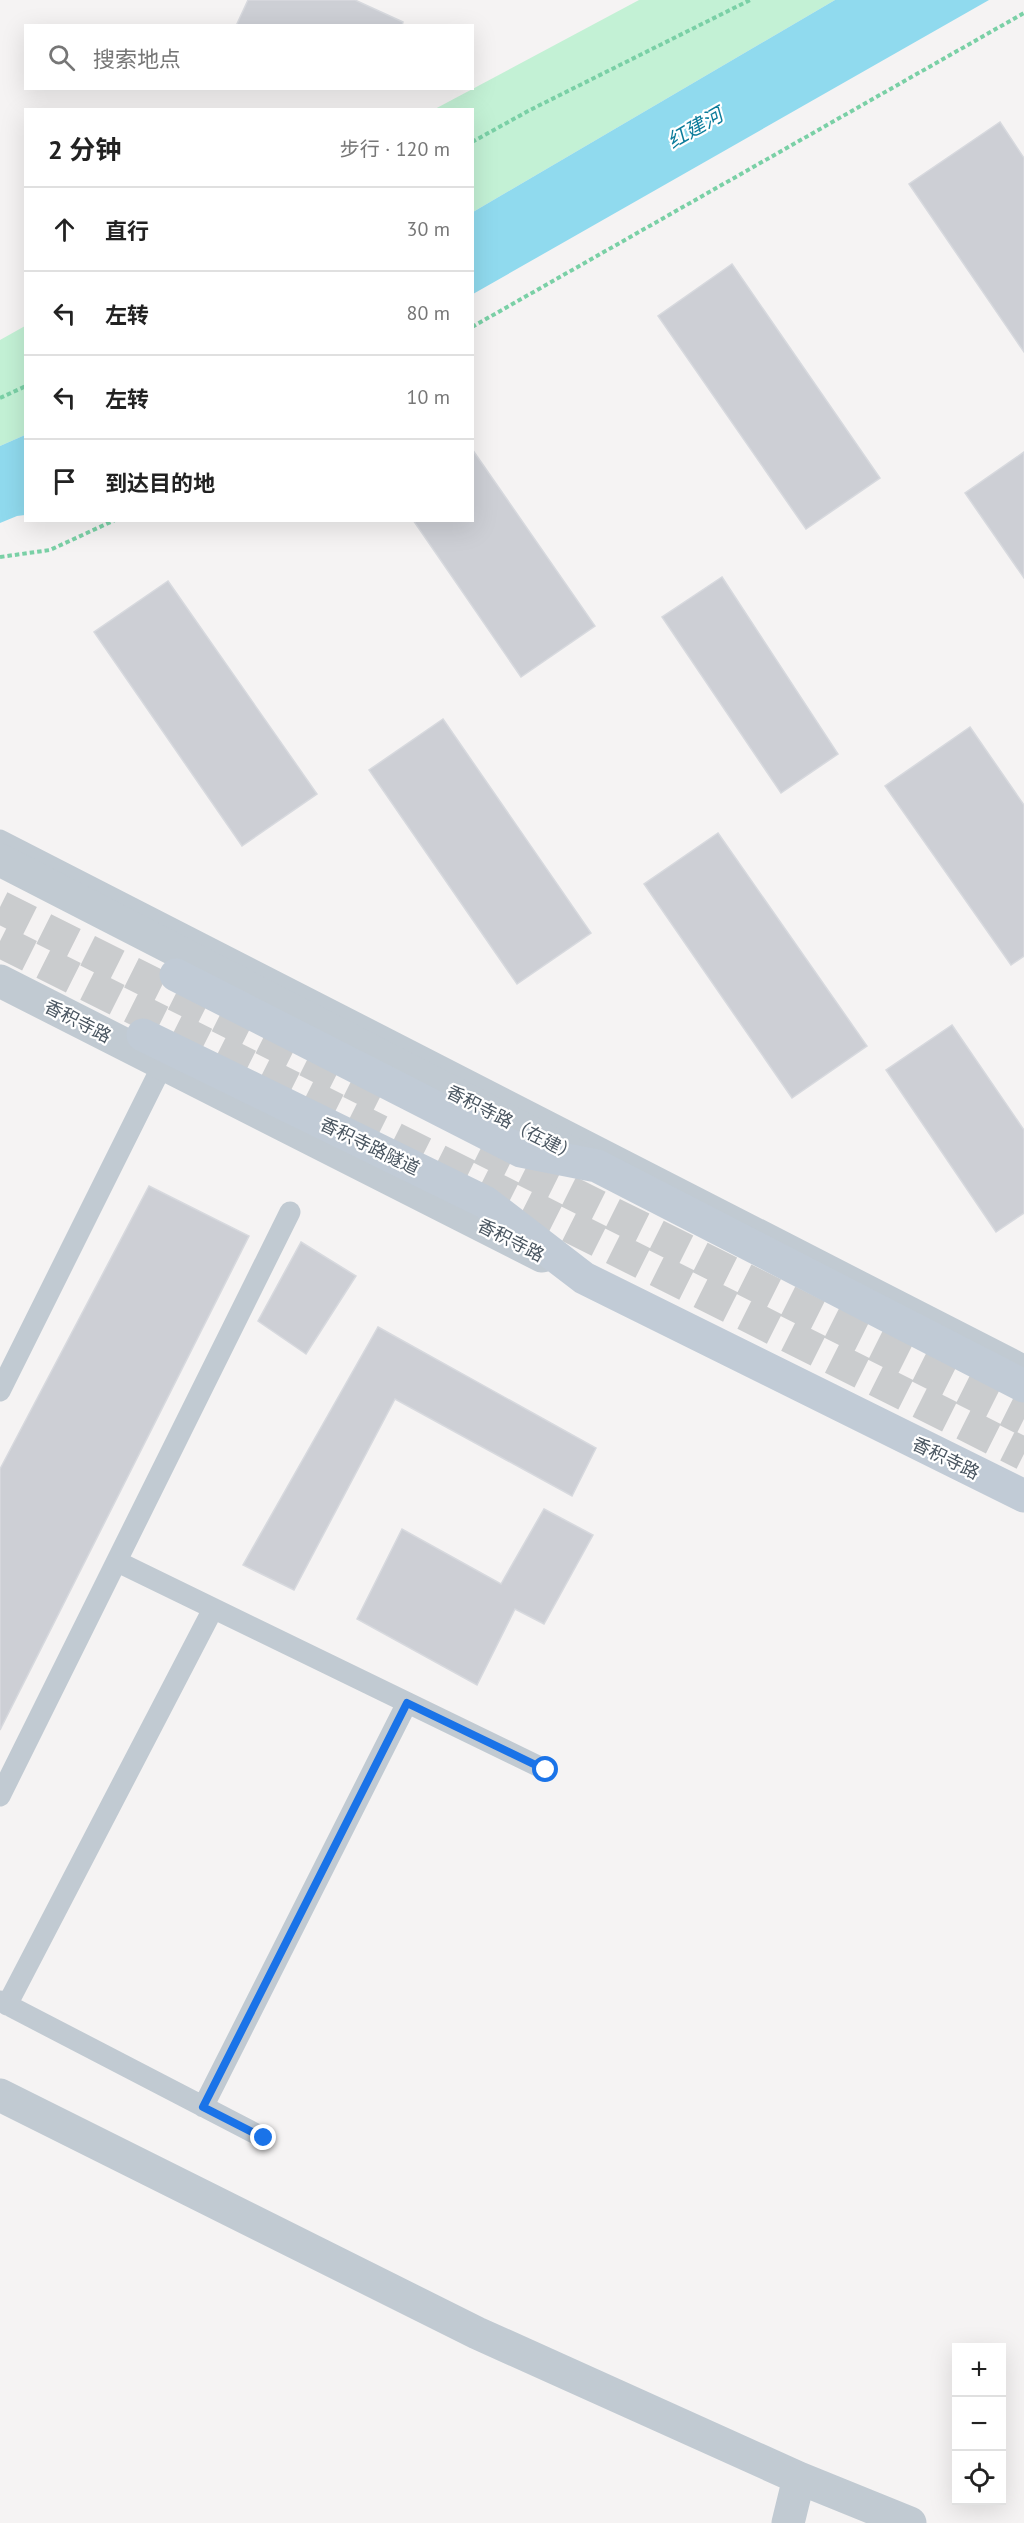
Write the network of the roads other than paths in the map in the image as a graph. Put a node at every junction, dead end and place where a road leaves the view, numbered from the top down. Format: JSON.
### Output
{"nodes":[{"id":1,"x":0,"y":840,"type":"edge"},
{"id":2,"x":0,"y":860,"type":"edge"},
{"id":3,"x":176,"y":975,"type":"dead end"},
{"id":4,"x":0,"y":981,"type":"edge"},
{"id":5,"x":143,"y":1035,"type":"dead end"},
{"id":6,"x":163,"y":1064,"type":"junction"},
{"id":7,"x":597,"y":1166,"type":"junction"},
{"id":8,"x":290,"y":1212,"type":"dead end"},
{"id":9,"x":585,"y":1278,"type":"junction"},
{"id":10,"x":1024,"y":1365,"type":"edge"},
{"id":11,"x":1024,"y":1386,"type":"edge"},
{"id":12,"x":0,"y":1391,"type":"edge"},
{"id":13,"x":1024,"y":1496,"type":"edge"},
{"id":14,"x":118,"y":1562,"type":"junction"},
{"id":15,"x":213,"y":1609,"type":"junction"},
{"id":16,"x":407,"y":1703,"type":"junction"},
{"id":17,"x":546,"y":1770,"type":"dead end"},
{"id":18,"x":0,"y":1796,"type":"edge"},
{"id":19,"x":4,"y":2003,"type":"edge"},
{"id":20,"x":0,"y":2095,"type":"edge"},
{"id":21,"x":203,"y":2107,"type":"junction"},
{"id":22,"x":264,"y":2138,"type":"dead end"},
{"id":23,"x":799,"y":2478,"type":"junction"},
{"id":24,"x":788,"y":2523,"type":"edge"},
{"id":25,"x":910,"y":2523,"type":"edge"}],
"edges":[{"from":1,"to":10,"type":"lane"},
{"from":2,"to":7,"type":"street","name":"香积寺路（在建）"},
{"from":3,"to":7,"type":"main road"},
{"from":4,"to":6,"type":"street","name":"香积寺路"},
{"from":5,"to":9,"type":"main road","name":"香积寺路隧道"},
{"from":6,"to":9,"type":"street","name":"香积寺路"},
{"from":6,"to":12,"type":"lane"},
{"from":7,"to":11,"type":"main road","name":"香积寺路（在建）"},
{"from":8,"to":14,"type":"lane"},
{"from":9,"to":13,"type":"main road","name":"香积寺路"},
{"from":14,"to":15,"type":"lane"},
{"from":14,"to":18,"type":"lane"},
{"from":15,"to":16,"type":"lane"},
{"from":15,"to":19,"type":"lane"},
{"from":16,"to":17,"type":"lane"},
{"from":16,"to":21,"type":"lane"},
{"from":19,"to":21,"type":"lane"},
{"from":20,"to":23,"type":"street"},
{"from":21,"to":22,"type":"lane"},
{"from":23,"to":24,"type":"street"},
{"from":23,"to":25,"type":"street"}]}
